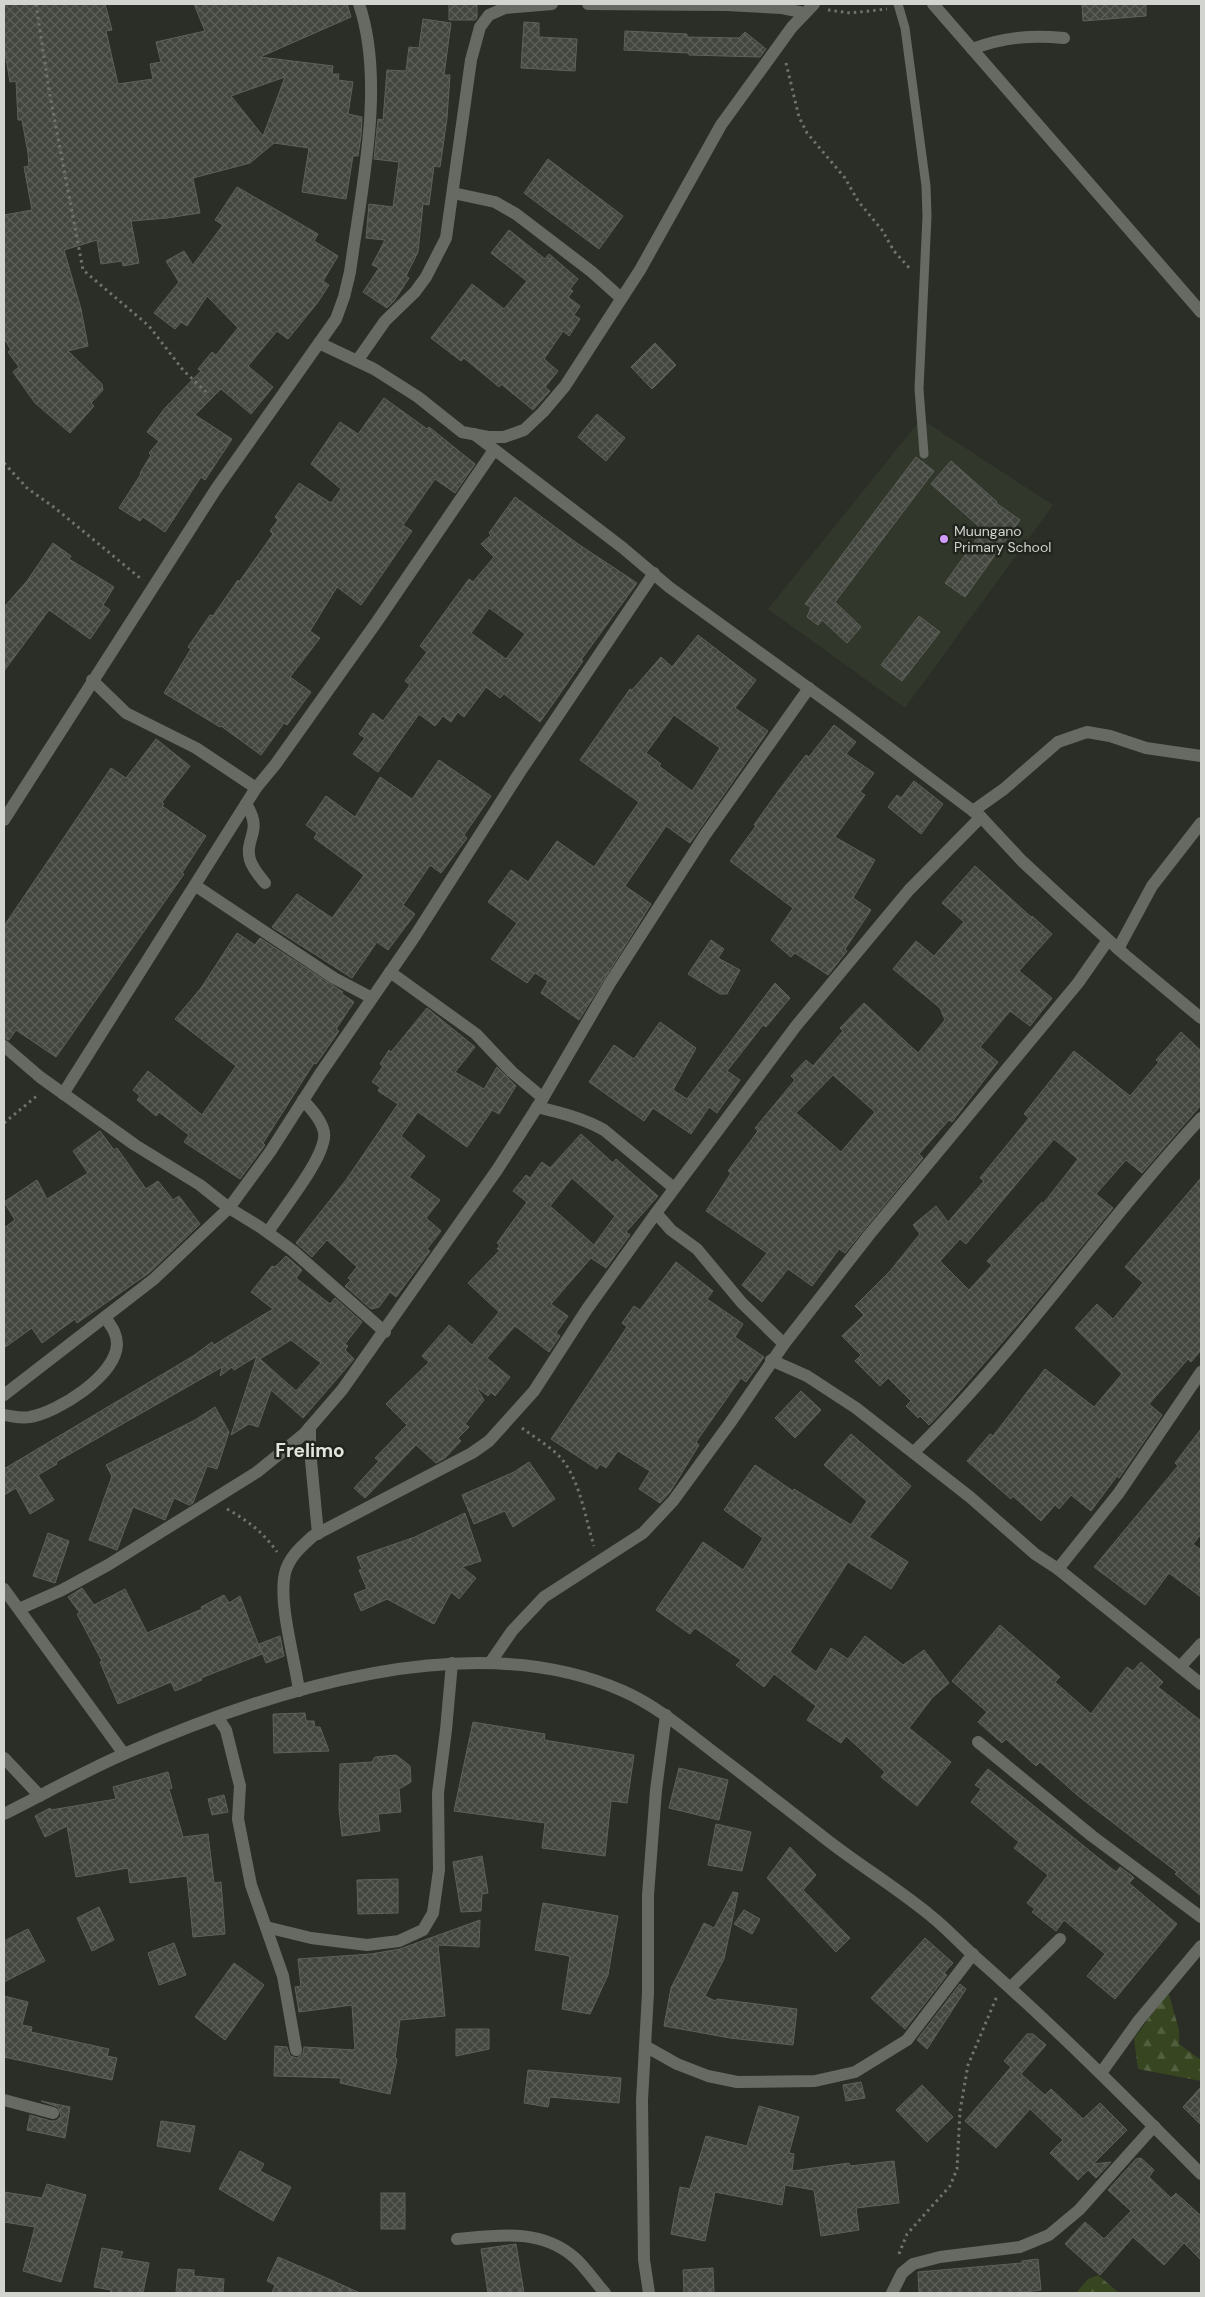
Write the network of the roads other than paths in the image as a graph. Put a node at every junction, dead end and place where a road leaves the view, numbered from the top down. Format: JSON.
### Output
{"nodes":[{"id":1,"x":359,"y":4,"type":"edge"},
{"id":2,"x":552,"y":4,"type":"edge"},
{"id":3,"x":588,"y":4,"type":"edge"},
{"id":4,"x":933,"y":4,"type":"edge"},
{"id":5,"x":899,"y":6,"type":"edge"},
{"id":6,"x":811,"y":8,"type":"edge"},
{"id":7,"x":1064,"y":38,"type":"dead end"},
{"id":8,"x":972,"y":49,"type":"junction"},
{"id":9,"x":453,"y":193,"type":"junction"},
{"id":10,"x":621,"y":298,"type":"junction"},
{"id":11,"x":1201,"y":312,"type":"edge"},
{"id":12,"x":319,"y":342,"type":"junction"},
{"id":13,"x":357,"y":361,"type":"junction"},
{"id":14,"x":474,"y":434,"type":"junction"},
{"id":15,"x":494,"y":450,"type":"junction"},
{"id":16,"x":924,"y":454,"type":"dead end"},
{"id":17,"x":654,"y":573,"type":"junction"},
{"id":18,"x":92,"y":680,"type":"junction"},
{"id":19,"x":809,"y":688,"type":"junction"},
{"id":20,"x":1201,"y":756,"type":"edge"},
{"id":21,"x":256,"y":788,"type":"junction"},
{"id":22,"x":246,"y":804,"type":"junction"},
{"id":23,"x":977,"y":814,"type":"junction"},
{"id":24,"x":4,"y":820,"type":"edge"},
{"id":25,"x":1201,"y":823,"type":"edge"},
{"id":26,"x":265,"y":884,"type":"dead end"},
{"id":27,"x":196,"y":886,"type":"junction"},
{"id":28,"x":1108,"y":940,"type":"junction"},
{"id":29,"x":1118,"y":949,"type":"junction"},
{"id":30,"x":390,"y":972,"type":"junction"},
{"id":31,"x":372,"y":998,"type":"junction"},
{"id":32,"x":1201,"y":1018,"type":"edge"},
{"id":33,"x":4,"y":1046,"type":"edge"},
{"id":34,"x":63,"y":1094,"type":"junction"},
{"id":35,"x":303,"y":1100,"type":"junction"},
{"id":36,"x":540,"y":1102,"type":"junction"},
{"id":37,"x":1201,"y":1118,"type":"edge"},
{"id":38,"x":674,"y":1188,"type":"junction"},
{"id":39,"x":229,"y":1208,"type":"junction"},
{"id":40,"x":656,"y":1212,"type":"junction"},
{"id":41,"x":268,"y":1232,"type":"junction"},
{"id":42,"x":106,"y":1317,"type":"junction"},
{"id":43,"x":384,"y":1332,"type":"junction"},
{"id":44,"x":784,"y":1344,"type":"junction"},
{"id":45,"x":771,"y":1360,"type":"junction"},
{"id":46,"x":1201,"y":1372,"type":"edge"},
{"id":47,"x":4,"y":1395,"type":"edge"},
{"id":48,"x":4,"y":1415,"type":"edge"},
{"id":49,"x":310,"y":1427,"type":"junction"},
{"id":50,"x":914,"y":1452,"type":"junction"},
{"id":51,"x":318,"y":1534,"type":"junction"},
{"id":52,"x":1058,"y":1569,"type":"junction"},
{"id":53,"x":4,"y":1589,"type":"edge"},
{"id":54,"x":19,"y":1609,"type":"junction"},
{"id":55,"x":1201,"y":1644,"type":"edge"},
{"id":56,"x":452,"y":1663,"type":"junction"},
{"id":57,"x":490,"y":1663,"type":"junction"},
{"id":58,"x":1180,"y":1667,"type":"junction"},
{"id":59,"x":1201,"y":1684,"type":"edge"},
{"id":60,"x":300,"y":1691,"type":"junction"},
{"id":61,"x":666,"y":1715,"type":"junction"},
{"id":62,"x":218,"y":1718,"type":"junction"},
{"id":63,"x":978,"y":1742,"type":"dead end"},
{"id":64,"x":124,"y":1754,"type":"junction"},
{"id":65,"x":4,"y":1758,"type":"edge"},
{"id":66,"x":40,"y":1796,"type":"junction"},
{"id":67,"x":4,"y":1814,"type":"edge"},
{"id":68,"x":1201,"y":1917,"type":"edge"},
{"id":69,"x":266,"y":1927,"type":"junction"},
{"id":70,"x":1060,"y":1939,"type":"dead end"},
{"id":71,"x":1201,"y":1946,"type":"edge"},
{"id":72,"x":973,"y":1954,"type":"junction"},
{"id":73,"x":1007,"y":1984,"type":"junction"},
{"id":74,"x":645,"y":2046,"type":"junction"},
{"id":75,"x":296,"y":2050,"type":"dead end"},
{"id":76,"x":1101,"y":2073,"type":"junction"},
{"id":77,"x":4,"y":2100,"type":"edge"},
{"id":78,"x":53,"y":2113,"type":"dead end"},
{"id":79,"x":1154,"y":2126,"type":"junction"},
{"id":80,"x":1201,"y":2174,"type":"edge"},
{"id":81,"x":456,"y":2239,"type":"dead end"},
{"id":82,"x":605,"y":2293,"type":"edge"},
{"id":83,"x":649,"y":2293,"type":"edge"},
{"id":84,"x":892,"y":2293,"type":"edge"}],
"edges":[{"from":1,"to":12,"type":"street"},
{"from":2,"to":9,"type":"street"},
{"from":3,"to":6,"type":"street"},
{"from":4,"to":8,"type":"street"},
{"from":5,"to":16,"type":"lane"},
{"from":6,"to":10,"type":"street"},
{"from":7,"to":8,"type":"street"},
{"from":8,"to":11,"type":"street"},
{"from":9,"to":10,"type":"street"},
{"from":9,"to":13,"type":"street"},
{"from":10,"to":14,"type":"street"},
{"from":12,"to":13,"type":"street"},
{"from":12,"to":18,"type":"street"},
{"from":13,"to":14,"type":"street"},
{"from":14,"to":15,"type":"street"},
{"from":15,"to":17,"type":"street"},
{"from":15,"to":21,"type":"street"},
{"from":17,"to":19,"type":"street"},
{"from":17,"to":30,"type":"street"},
{"from":18,"to":21,"type":"street"},
{"from":18,"to":24,"type":"street"},
{"from":19,"to":23,"type":"street"},
{"from":19,"to":36,"type":"street"},
{"from":20,"to":23,"type":"street"},
{"from":21,"to":22,"type":"street"},
{"from":22,"to":26,"type":"street"},
{"from":22,"to":27,"type":"street"},
{"from":23,"to":28,"type":"street"},
{"from":23,"to":38,"type":"street"},
{"from":25,"to":29,"type":"street"},
{"from":27,"to":31,"type":"street"},
{"from":27,"to":34,"type":"street"},
{"from":28,"to":29,"type":"street"},
{"from":28,"to":44,"type":"street"},
{"from":29,"to":32,"type":"street"},
{"from":30,"to":31,"type":"street"},
{"from":30,"to":36,"type":"street"},
{"from":31,"to":35,"type":"street"},
{"from":33,"to":34,"type":"street"},
{"from":34,"to":39,"type":"street"},
{"from":35,"to":39,"type":"street"},
{"from":35,"to":41,"type":"street"},
{"from":36,"to":38,"type":"street"},
{"from":36,"to":43,"type":"street"},
{"from":37,"to":50,"type":"street"},
{"from":38,"to":40,"type":"street"},
{"from":39,"to":41,"type":"street"},
{"from":39,"to":42,"type":"street"},
{"from":40,"to":44,"type":"street"},
{"from":40,"to":51,"type":"street"},
{"from":41,"to":43,"type":"street"},
{"from":42,"to":47,"type":"street"},
{"from":42,"to":48,"type":"street"},
{"from":43,"to":49,"type":"street"},
{"from":44,"to":45,"type":"street"},
{"from":45,"to":50,"type":"street"},
{"from":45,"to":57,"type":"street"},
{"from":46,"to":52,"type":"street"},
{"from":49,"to":51,"type":"street"},
{"from":49,"to":54,"type":"street"},
{"from":50,"to":52,"type":"street"},
{"from":51,"to":60,"type":"street"},
{"from":52,"to":58,"type":"street"},
{"from":53,"to":54,"type":"street"},
{"from":54,"to":64,"type":"street"},
{"from":55,"to":58,"type":"street"},
{"from":56,"to":57,"type":"street"},
{"from":56,"to":60,"type":"street"},
{"from":56,"to":69,"type":"street"},
{"from":57,"to":61,"type":"street"},
{"from":58,"to":59,"type":"street"},
{"from":60,"to":62,"type":"street"},
{"from":61,"to":72,"type":"street"},
{"from":61,"to":74,"type":"street"},
{"from":62,"to":64,"type":"street"},
{"from":62,"to":69,"type":"street"},
{"from":63,"to":68,"type":"street"},
{"from":64,"to":66,"type":"street"},
{"from":65,"to":66,"type":"street"},
{"from":66,"to":67,"type":"street"},
{"from":69,"to":75,"type":"street"},
{"from":70,"to":73,"type":"street"},
{"from":71,"to":76,"type":"street"},
{"from":72,"to":73,"type":"street"},
{"from":72,"to":74,"type":"street"},
{"from":73,"to":76,"type":"street"},
{"from":74,"to":83,"type":"street"},
{"from":76,"to":79,"type":"street"},
{"from":77,"to":78,"type":"street"},
{"from":79,"to":80,"type":"street"},
{"from":79,"to":84,"type":"street"},
{"from":81,"to":82,"type":"street"}]}
